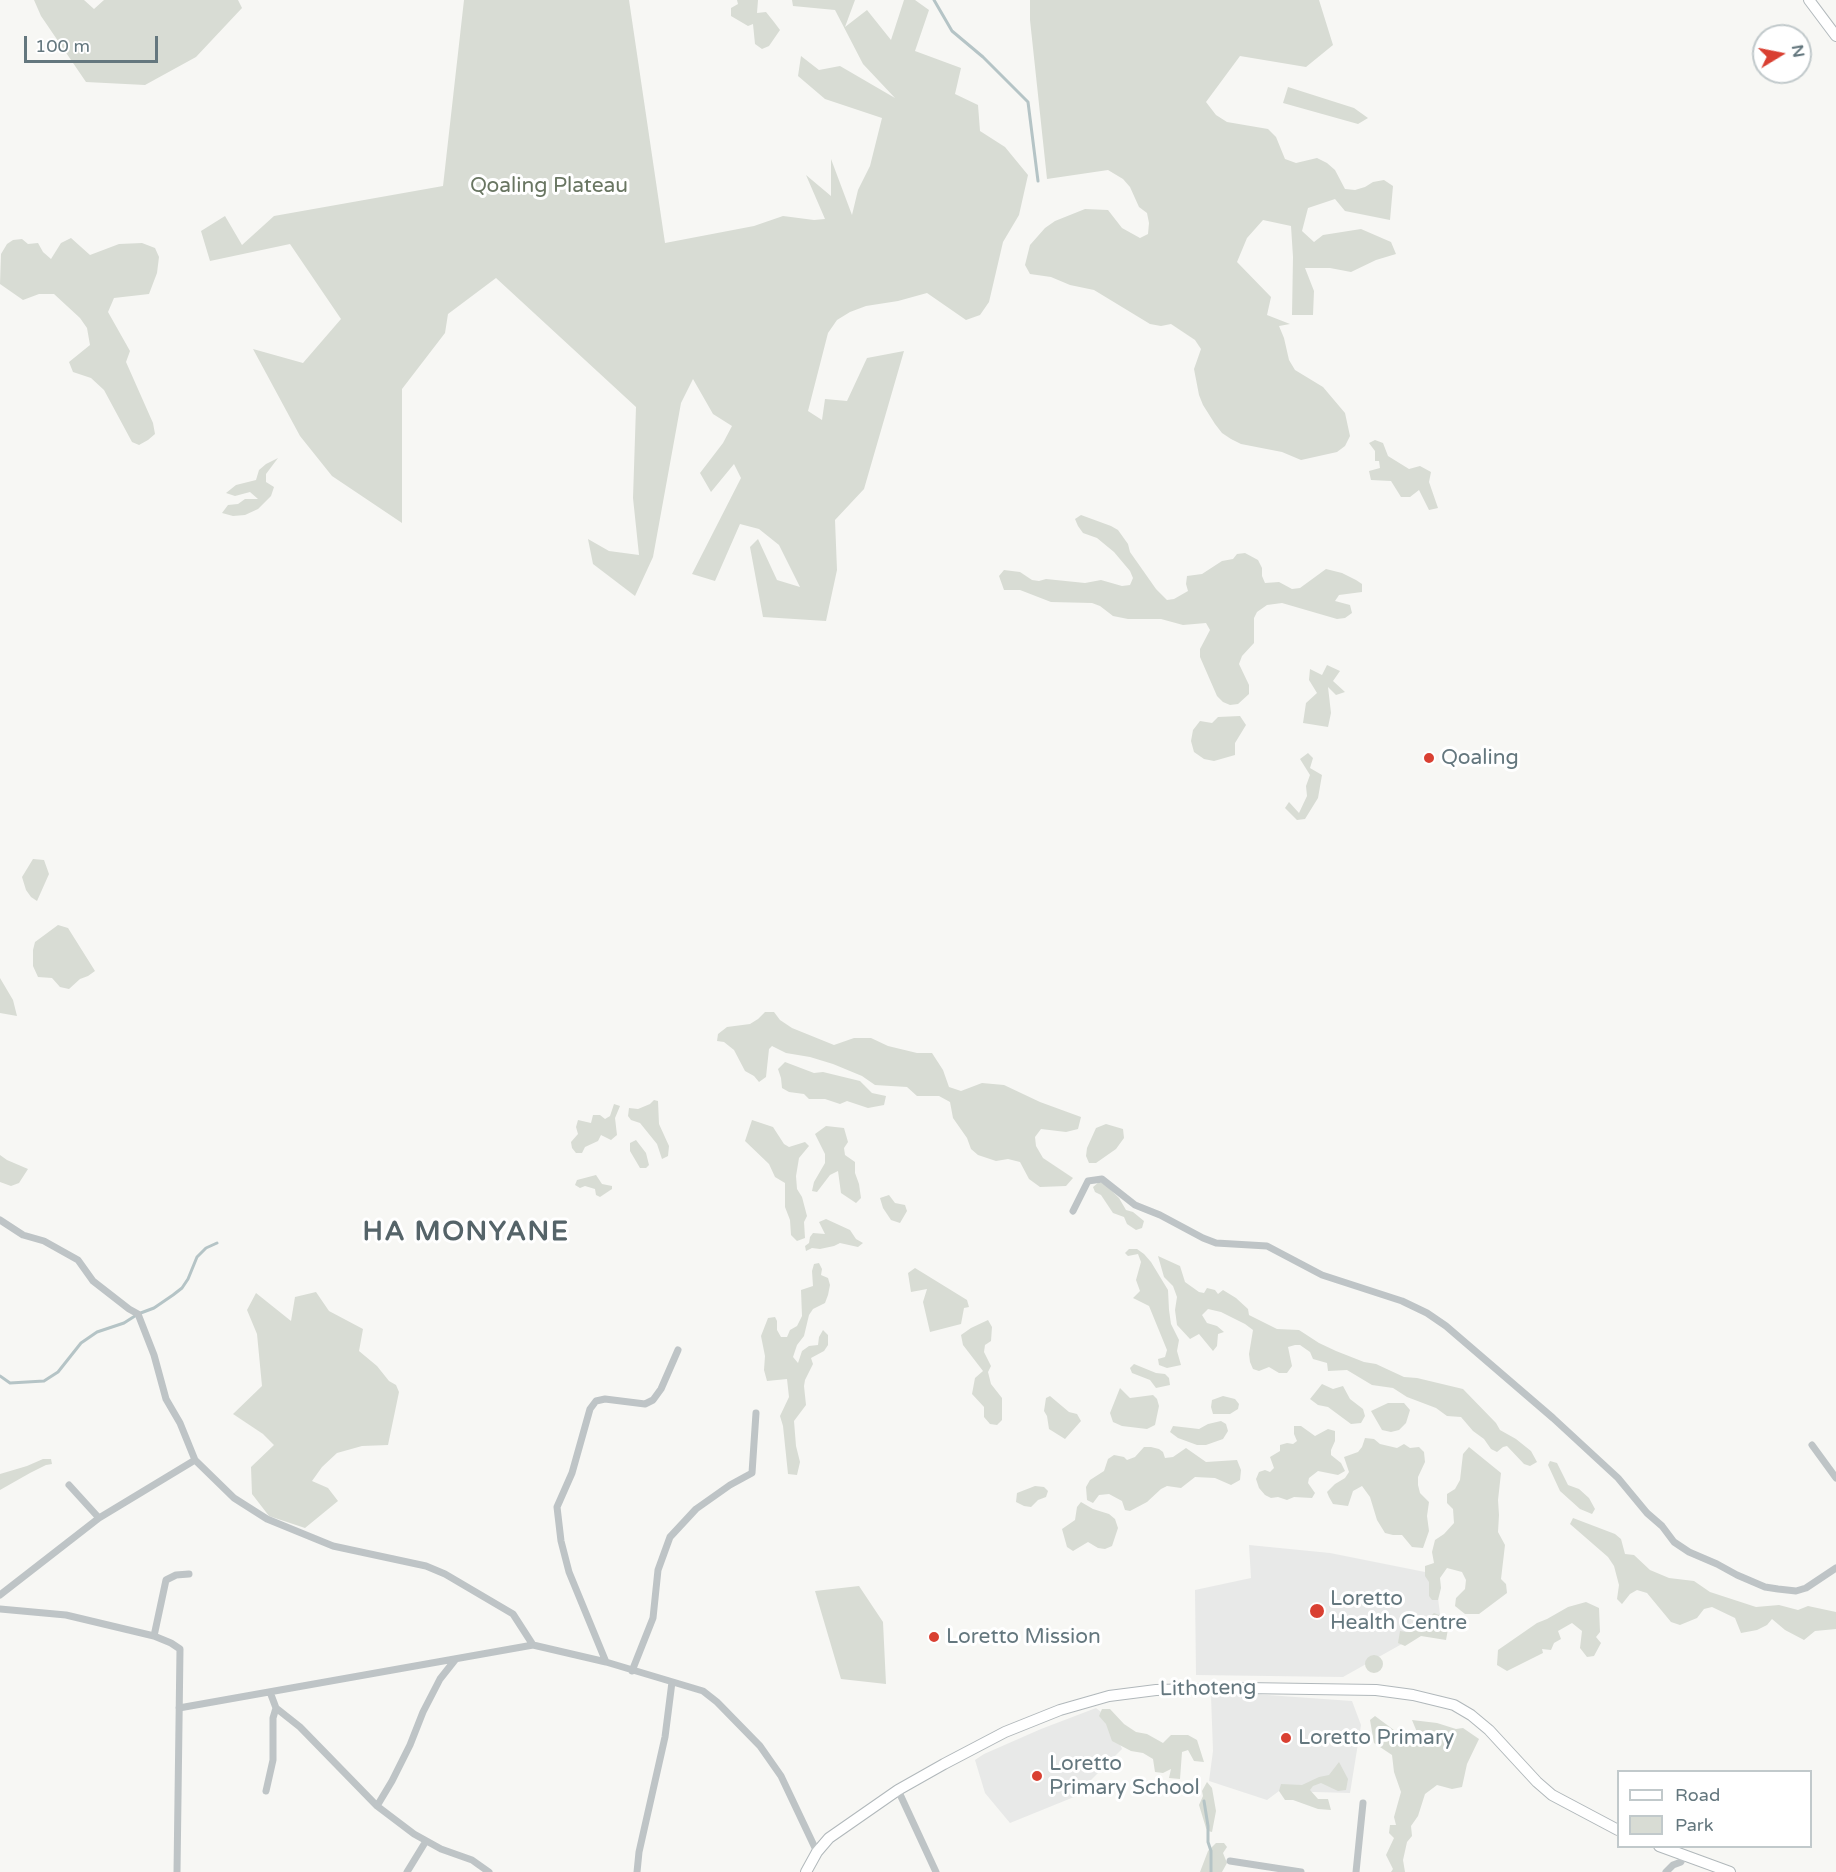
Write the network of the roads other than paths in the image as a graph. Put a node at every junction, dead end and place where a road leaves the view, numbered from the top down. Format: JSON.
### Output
{"nodes":[{"id":1,"x":1809,"y":0,"type":"edge"},
{"id":2,"x":1836,"y":36,"type":"edge"},
{"id":3,"x":1073,"y":1211,"type":"dead end"},
{"id":4,"x":0,"y":1220,"type":"edge"},
{"id":5,"x":678,"y":1350,"type":"dead end"},
{"id":6,"x":756,"y":1413,"type":"dead end"},
{"id":7,"x":1812,"y":1445,"type":"dead end"},
{"id":8,"x":195,"y":1460,"type":"junction"},
{"id":9,"x":1836,"y":1477,"type":"edge"},
{"id":10,"x":69,"y":1485,"type":"dead end"},
{"id":11,"x":99,"y":1518,"type":"junction"},
{"id":12,"x":1836,"y":1568,"type":"edge"},
{"id":13,"x":189,"y":1574,"type":"dead end"},
{"id":14,"x":0,"y":1595,"type":"edge"},
{"id":15,"x":0,"y":1609,"type":"edge"},
{"id":16,"x":154,"y":1636,"type":"junction"},
{"id":17,"x":533,"y":1645,"type":"junction"},
{"id":18,"x":455,"y":1660,"type":"junction"},
{"id":19,"x":606,"y":1662,"type":"junction"},
{"id":20,"x":632,"y":1671,"type":"junction"},
{"id":21,"x":672,"y":1682,"type":"junction"},
{"id":22,"x":270,"y":1692,"type":"junction"},
{"id":23,"x":178,"y":1708,"type":"junction"},
{"id":24,"x":276,"y":1708,"type":"junction"},
{"id":25,"x":898,"y":1790,"type":"junction"},
{"id":26,"x":266,"y":1791,"type":"dead end"},
{"id":27,"x":1363,"y":1803,"type":"dead end"},
{"id":28,"x":376,"y":1806,"type":"junction"},
{"id":29,"x":1617,"y":1829,"type":"edge"},
{"id":30,"x":426,"y":1840,"type":"junction"},
{"id":31,"x":1664,"y":1848,"type":"edge"},
{"id":32,"x":818,"y":1852,"type":"junction"},
{"id":33,"x":1683,"y":1856,"type":"junction"},
{"id":34,"x":1230,"y":1860,"type":"dead end"},
{"id":35,"x":177,"y":1872,"type":"edge"},
{"id":36,"x":407,"y":1872,"type":"edge"},
{"id":37,"x":489,"y":1872,"type":"edge"},
{"id":38,"x":637,"y":1872,"type":"edge"},
{"id":39,"x":806,"y":1872,"type":"edge"},
{"id":40,"x":936,"y":1872,"type":"edge"},
{"id":41,"x":1300,"y":1872,"type":"edge"},
{"id":42,"x":1356,"y":1872,"type":"edge"},
{"id":43,"x":1666,"y":1872,"type":"edge"},
{"id":44,"x":1730,"y":1872,"type":"edge"}],
"edges":[{"from":1,"to":2,"type":"main road"},
{"from":3,"to":12,"type":"street"},
{"from":4,"to":8,"type":"street"},
{"from":5,"to":19,"type":"street"},
{"from":6,"to":20,"type":"street"},
{"from":7,"to":9,"type":"street"},
{"from":8,"to":11,"type":"street"},
{"from":8,"to":17,"type":"street"},
{"from":10,"to":11,"type":"street"},
{"from":11,"to":14,"type":"street"},
{"from":13,"to":16,"type":"street"},
{"from":15,"to":16,"type":"street"},
{"from":16,"to":23,"type":"street"},
{"from":17,"to":18,"type":"street"},
{"from":17,"to":19,"type":"street"},
{"from":18,"to":22,"type":"street"},
{"from":18,"to":28,"type":"street"},
{"from":19,"to":20,"type":"street"},
{"from":20,"to":21,"type":"street"},
{"from":21,"to":32,"type":"street"},
{"from":21,"to":38,"type":"street"},
{"from":22,"to":23,"type":"street"},
{"from":22,"to":24,"type":"street"},
{"from":23,"to":35,"type":"street"},
{"from":24,"to":26,"type":"street"},
{"from":24,"to":28,"type":"street"},
{"from":25,"to":29,"type":"main road","name":"Lithoteng"},
{"from":25,"to":32,"type":"main road","name":"Lithoteng"},
{"from":25,"to":40,"type":"street"},
{"from":27,"to":42,"type":"street"},
{"from":28,"to":30,"type":"street"},
{"from":30,"to":36,"type":"street"},
{"from":30,"to":37,"type":"street"},
{"from":31,"to":33,"type":"main road"},
{"from":32,"to":39,"type":"main road","name":"Lithoteng"},
{"from":33,"to":43,"type":"street"},
{"from":33,"to":44,"type":"main road"},
{"from":34,"to":41,"type":"street"}]}
